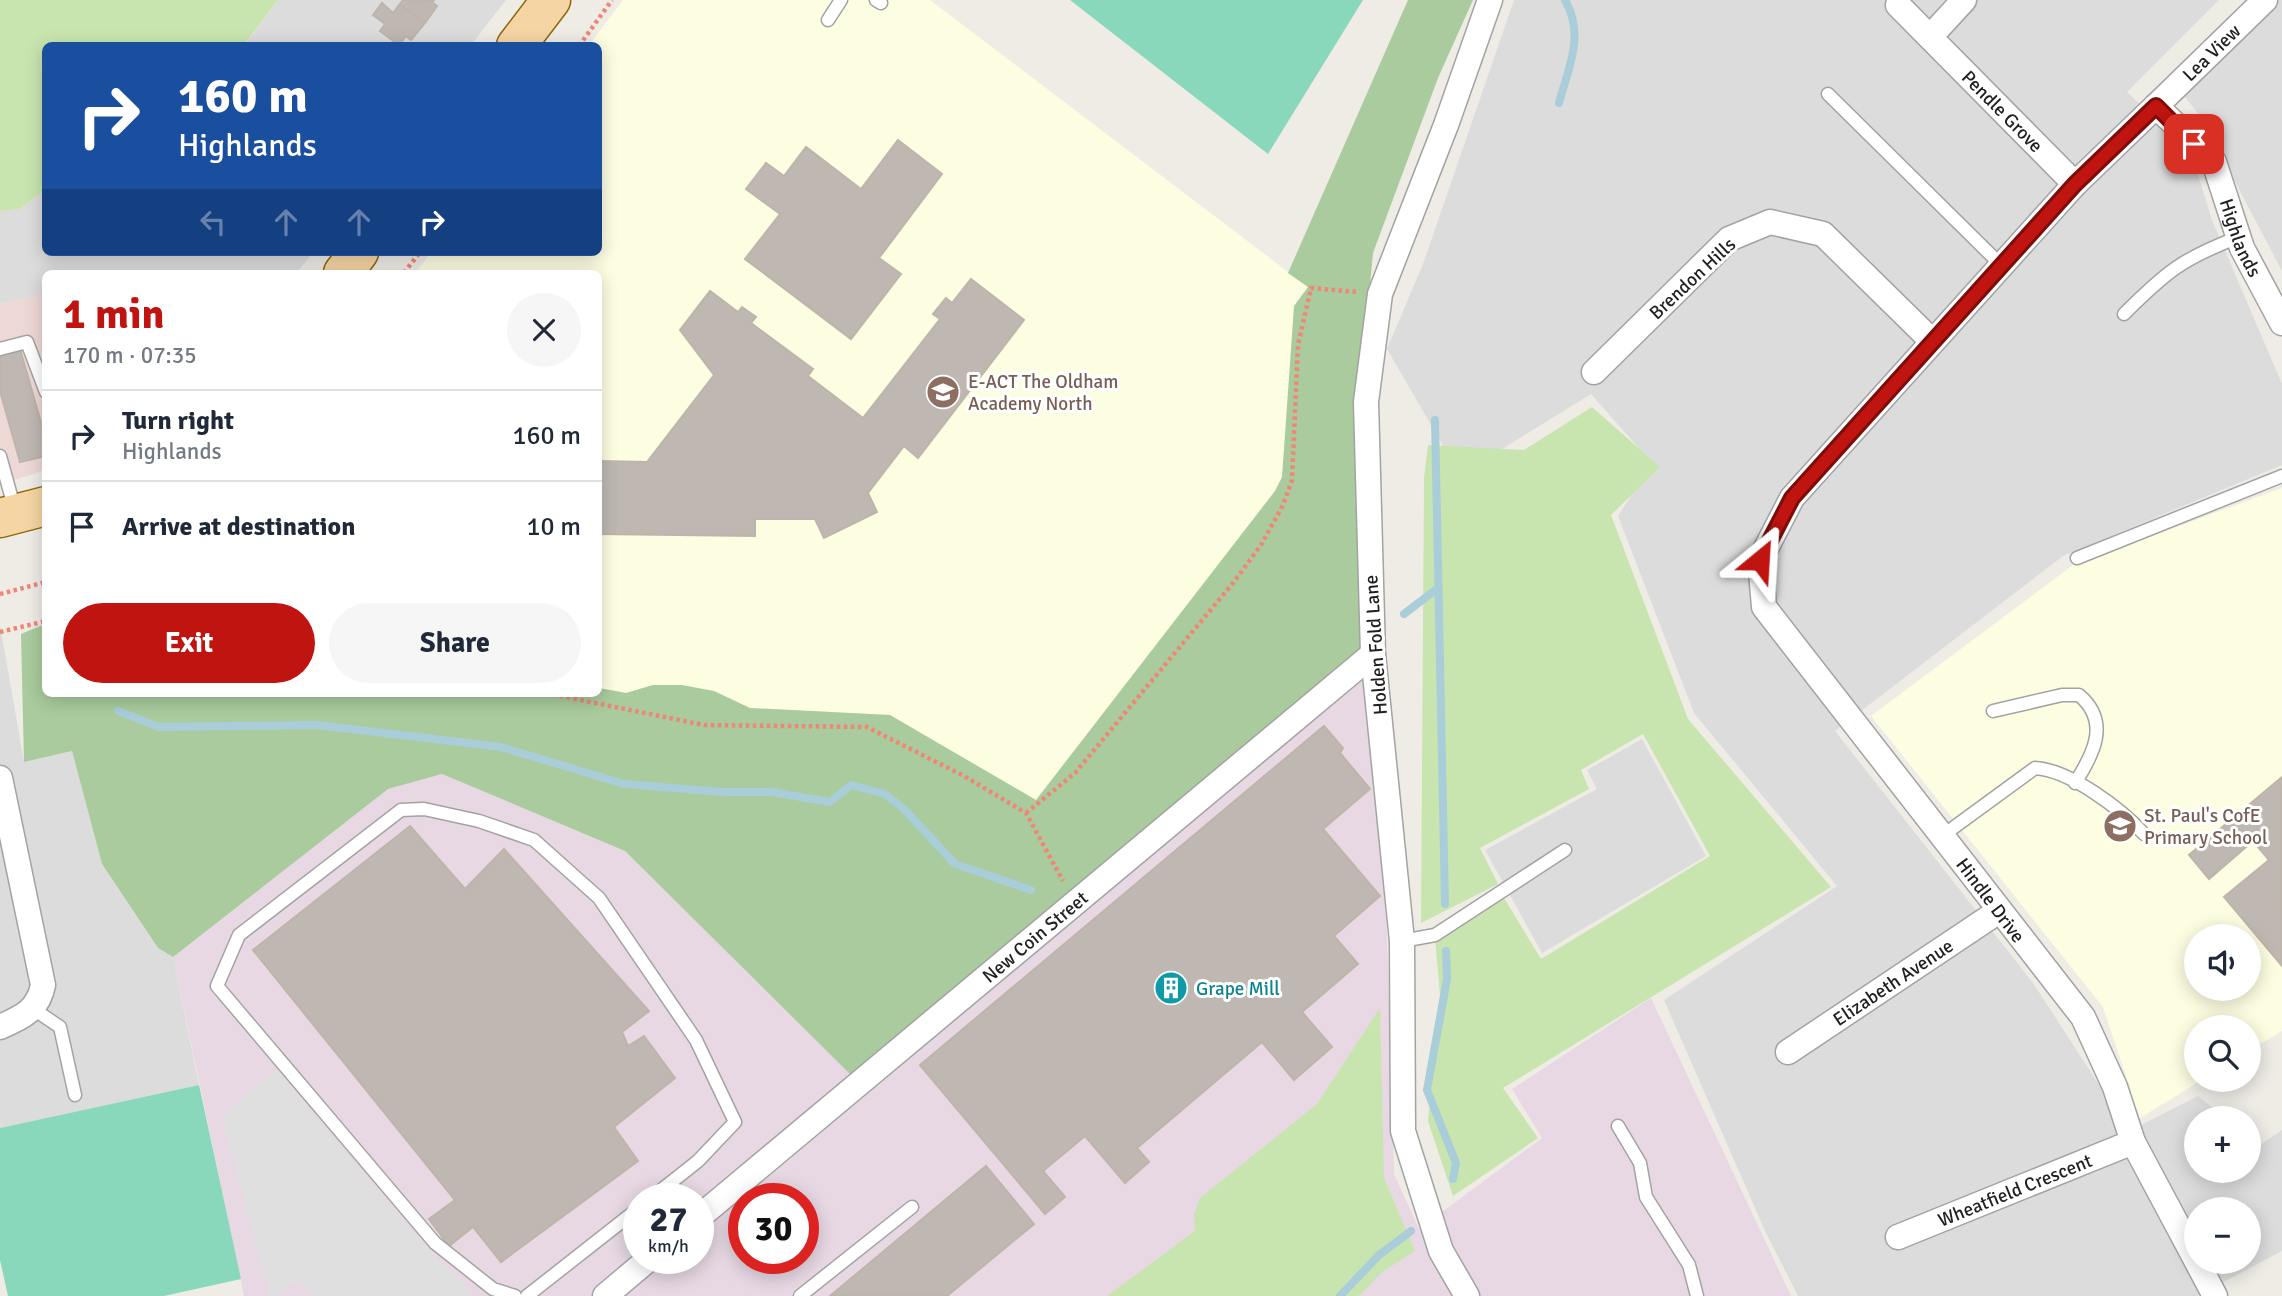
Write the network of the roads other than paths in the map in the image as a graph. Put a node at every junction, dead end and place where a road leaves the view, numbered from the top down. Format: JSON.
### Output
{"nodes":[{"id":1,"x":551,"y":0,"type":"edge"},
{"id":2,"x":841,"y":0,"type":"edge"},
{"id":3,"x":1490,"y":0,"type":"edge"},
{"id":4,"x":1964,"y":0,"type":"edge"},
{"id":5,"x":2265,"y":0,"type":"edge"},
{"id":6,"x":1898,"y":5,"type":"dead end"},
{"id":7,"x":828,"y":20,"type":"dead end"},
{"id":8,"x":1930,"y":37,"type":"junction"},
{"id":9,"x":519,"y":42,"type":"edge"},
{"id":10,"x":1828,"y":94,"type":"dead end"},
{"id":11,"x":2156,"y":106,"type":"junction"},
{"id":12,"x":2075,"y":184,"type":"junction"},
{"id":13,"x":2239,"y":237,"type":"junction"},
{"id":14,"x":356,"y":256,"type":"edge"},
{"id":15,"x":2001,"y":265,"type":"junction"},
{"id":16,"x":345,"y":270,"type":"edge"},
{"id":17,"x":2124,"y":314,"type":"dead end"},
{"id":18,"x":2282,"y":323,"type":"edge"},
{"id":19,"x":1932,"y":341,"type":"junction"},
{"id":20,"x":0,"y":349,"type":"edge"},
{"id":21,"x":1594,"y":372,"type":"dead end"},
{"id":22,"x":42,"y":381,"type":"edge"},
{"id":23,"x":0,"y":456,"type":"edge"},
{"id":24,"x":2282,"y":476,"type":"edge"},
{"id":25,"x":20,"y":513,"type":"edge"},
{"id":26,"x":2077,"y":558,"type":"dead end"},
{"id":27,"x":1373,"y":654,"type":"junction"},
{"id":28,"x":1993,"y":711,"type":"dead end"},
{"id":29,"x":0,"y":778,"type":"edge"},
{"id":30,"x":2075,"y":783,"type":"junction"},
{"id":31,"x":2144,"y":834,"type":"dead end"},
{"id":32,"x":1942,"y":836,"type":"junction"},
{"id":33,"x":1565,"y":850,"type":"dead end"},
{"id":34,"x":1998,"y":911,"type":"junction"},
{"id":35,"x":1402,"y":941,"type":"junction"},
{"id":36,"x":32,"y":1008,"type":"junction"},
{"id":37,"x":0,"y":1027,"type":"edge"},
{"id":38,"x":1788,"y":1052,"type":"dead end"},
{"id":39,"x":75,"y":1095,"type":"dead end"},
{"id":40,"x":1618,"y":1126,"type":"dead end"},
{"id":41,"x":2133,"y":1142,"type":"junction"},
{"id":42,"x":670,"y":1183,"type":"edge"},
{"id":43,"x":714,"y":1205,"type":"edge"},
{"id":44,"x":912,"y":1207,"type":"dead end"},
{"id":45,"x":623,"y":1221,"type":"edge"},
{"id":46,"x":1898,"y":1237,"type":"dead end"},
{"id":47,"x":2184,"y":1237,"type":"edge"},
{"id":48,"x":632,"y":1274,"type":"edge"},
{"id":49,"x":2204,"y":1274,"type":"edge"},
{"id":50,"x":610,"y":1294,"type":"edge"},
{"id":51,"x":515,"y":1296,"type":"edge"},
{"id":52,"x":527,"y":1296,"type":"edge"},
{"id":53,"x":800,"y":1296,"type":"edge"},
{"id":54,"x":1467,"y":1296,"type":"edge"},
{"id":55,"x":1697,"y":1296,"type":"edge"},
{"id":56,"x":2215,"y":1296,"type":"edge"}],
"edges":[{"from":1,"to":9,"type":"main road"},
{"from":2,"to":7,"type":"lane"},
{"from":3,"to":27,"type":"street","name":"Holden Fold Lane"},
{"from":4,"to":8,"type":"street"},
{"from":5,"to":11,"type":"street","name":"Lea View"},
{"from":6,"to":8,"type":"street","name":"Pendle Grove"},
{"from":8,"to":12,"type":"street","name":"Pendle Grove"},
{"from":10,"to":15,"type":"lane"},
{"from":11,"to":12,"type":"street"},
{"from":11,"to":13,"type":"street","name":"Highlands"},
{"from":12,"to":15,"type":"street"},
{"from":13,"to":17,"type":"lane"},
{"from":13,"to":18,"type":"street","name":"Highlands"},
{"from":14,"to":16,"type":"main road"},
{"from":15,"to":19,"type":"street"},
{"from":19,"to":21,"type":"street","name":"Brendon Hills"},
{"from":19,"to":32,"type":"street","name":"Hindle Drive"},
{"from":20,"to":22,"type":"lane"},
{"from":23,"to":25,"type":"lane"},
{"from":24,"to":26,"type":"lane"},
{"from":27,"to":35,"type":"street","name":"Holden Fold Lane"},
{"from":27,"to":43,"type":"street","name":"New Coin Street"},
{"from":28,"to":30,"type":"lane"},
{"from":29,"to":36,"type":"street"},
{"from":30,"to":31,"type":"lane"},
{"from":30,"to":32,"type":"lane"},
{"from":32,"to":34,"type":"street","name":"Hindle Drive"},
{"from":33,"to":35,"type":"lane"},
{"from":34,"to":38,"type":"street","name":"Elizabeth Avenue"},
{"from":34,"to":41,"type":"street","name":"Hindle Drive"},
{"from":35,"to":54,"type":"street","name":"Holden Fold Lane"},
{"from":36,"to":37,"type":"street"},
{"from":36,"to":39,"type":"lane"},
{"from":40,"to":55,"type":"lane"},
{"from":41,"to":46,"type":"street","name":"Wheatfield Crescent"},
{"from":41,"to":47,"type":"street","name":"Hindle Drive"},
{"from":42,"to":51,"type":"lane"},
{"from":44,"to":53,"type":"lane"},
{"from":45,"to":52,"type":"lane"},
{"from":48,"to":50,"type":"street"},
{"from":49,"to":56,"type":"street","name":"Hindle Drive"}]}
